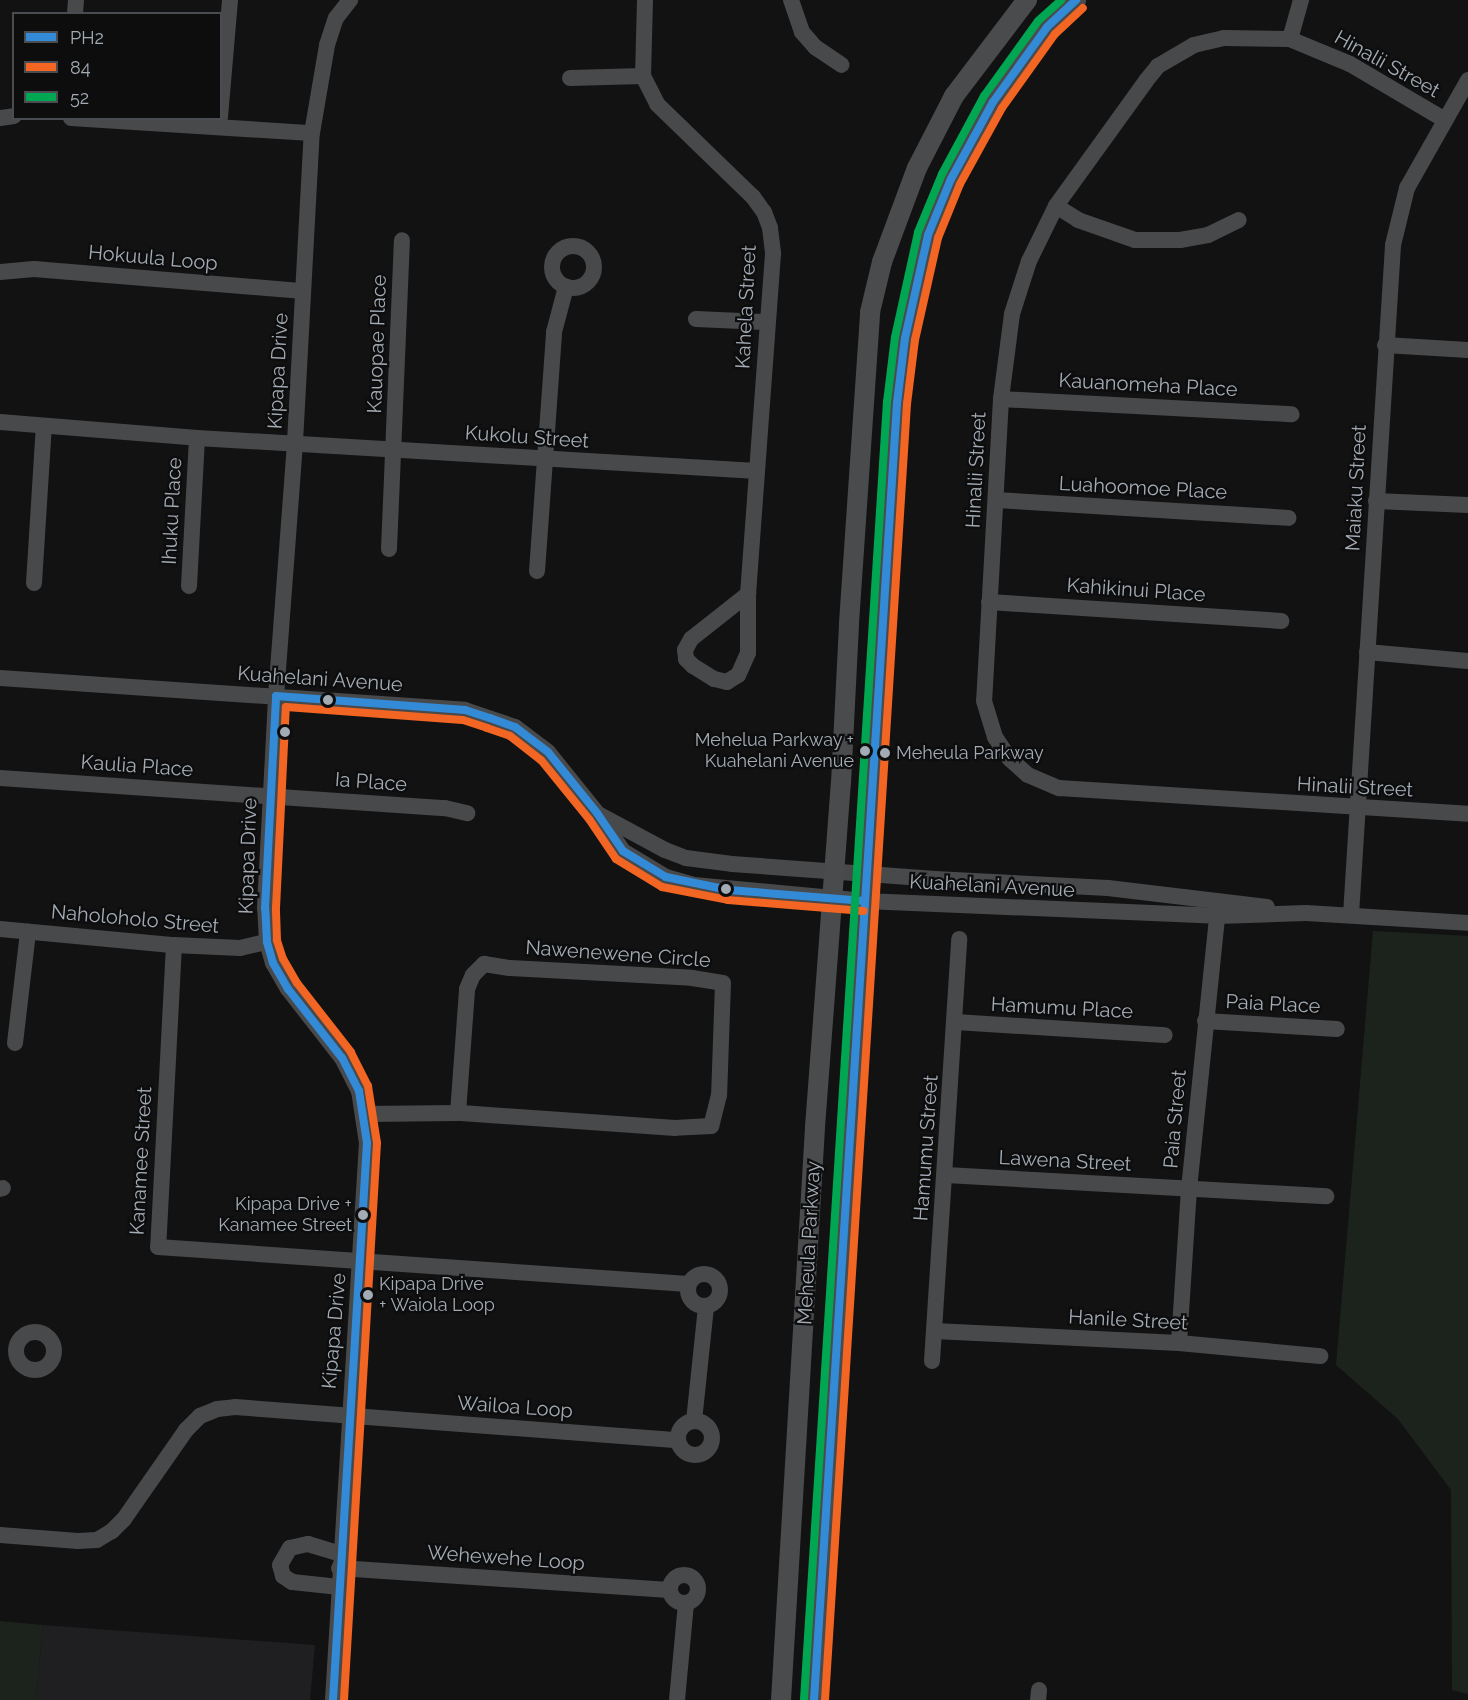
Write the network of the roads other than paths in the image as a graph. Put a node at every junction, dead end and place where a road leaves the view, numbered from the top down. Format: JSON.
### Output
{"nodes":[{"id":1,"x":230,"y":0,"type":"edge"},
{"id":2,"x":350,"y":0,"type":"edge"},
{"id":3,"x":645,"y":0,"type":"edge"},
{"id":4,"x":792,"y":0,"type":"edge"},
{"id":5,"x":1028,"y":0,"type":"edge"},
{"id":6,"x":1076,"y":0,"type":"edge"},
{"id":7,"x":1301,"y":0,"type":"edge"},
{"id":8,"x":1290,"y":39,"type":"junction"},
{"id":9,"x":842,"y":65,"type":"dead end"},
{"id":10,"x":643,"y":76,"type":"junction"},
{"id":11,"x":570,"y":78,"type":"dead end"},
{"id":12,"x":1468,"y":80,"type":"edge"},
{"id":13,"x":222,"y":97,"type":"edge"},
{"id":14,"x":170,"y":120,"type":"edge"},
{"id":15,"x":1445,"y":120,"type":"junction"},
{"id":16,"x":220,"y":121,"type":"edge"},
{"id":17,"x":312,"y":133,"type":"junction"},
{"id":18,"x":1056,"y":206,"type":"junction"},
{"id":19,"x":1239,"y":220,"type":"dead end"},
{"id":20,"x":402,"y":240,"type":"dead end"},
{"id":21,"x":0,"y":272,"type":"edge"},
{"id":22,"x":566,"y":287,"type":"dead end"},
{"id":23,"x":303,"y":291,"type":"junction"},
{"id":24,"x":696,"y":319,"type":"dead end"},
{"id":25,"x":766,"y":322,"type":"junction"},
{"id":26,"x":1385,"y":345,"type":"junction"},
{"id":27,"x":1468,"y":350,"type":"edge"},
{"id":28,"x":1001,"y":399,"type":"junction"},
{"id":29,"x":1292,"y":414,"type":"dead end"},
{"id":30,"x":0,"y":422,"type":"edge"},
{"id":31,"x":44,"y":426,"type":"junction"},
{"id":32,"x":197,"y":438,"type":"junction"},
{"id":33,"x":295,"y":442,"type":"junction"},
{"id":34,"x":394,"y":450,"type":"junction"},
{"id":35,"x":546,"y":460,"type":"junction"},
{"id":36,"x":757,"y":471,"type":"junction"},
{"id":37,"x":996,"y":500,"type":"junction"},
{"id":38,"x":1376,"y":501,"type":"junction"},
{"id":39,"x":1468,"y":505,"type":"edge"},
{"id":40,"x":1288,"y":518,"type":"dead end"},
{"id":41,"x":389,"y":549,"type":"dead end"},
{"id":42,"x":537,"y":571,"type":"dead end"},
{"id":43,"x":34,"y":583,"type":"dead end"},
{"id":44,"x":189,"y":586,"type":"dead end"},
{"id":45,"x":748,"y":594,"type":"junction"},
{"id":46,"x":989,"y":602,"type":"junction"},
{"id":47,"x":1281,"y":621,"type":"dead end"},
{"id":48,"x":1367,"y":652,"type":"junction"},
{"id":49,"x":1468,"y":661,"type":"edge"},
{"id":50,"x":0,"y":678,"type":"edge"},
{"id":51,"x":276,"y":696,"type":"junction"},
{"id":52,"x":0,"y":778,"type":"edge"},
{"id":53,"x":271,"y":796,"type":"junction"},
{"id":54,"x":1357,"y":808,"type":"junction"},
{"id":55,"x":467,"y":813,"type":"dead end"},
{"id":56,"x":597,"y":813,"type":"junction"},
{"id":57,"x":1468,"y":814,"type":"edge"},
{"id":58,"x":834,"y":871,"type":"junction"},
{"id":59,"x":866,"y":874,"type":"junction"},
{"id":60,"x":830,"y":899,"type":"junction"},
{"id":61,"x":865,"y":901,"type":"junction"},
{"id":62,"x":1218,"y":908,"type":"junction"},
{"id":63,"x":1351,"y":915,"type":"junction"},
{"id":64,"x":1468,"y":923,"type":"edge"},
{"id":65,"x":0,"y":929,"type":"edge"},
{"id":66,"x":28,"y":932,"type":"junction"},
{"id":67,"x":959,"y":939,"type":"dead end"},
{"id":68,"x":267,"y":942,"type":"junction"},
{"id":69,"x":174,"y":945,"type":"junction"},
{"id":70,"x":1205,"y":1021,"type":"junction"},
{"id":71,"x":956,"y":1022,"type":"junction"},
{"id":72,"x":1337,"y":1029,"type":"dead end"},
{"id":73,"x":1165,"y":1035,"type":"dead end"},
{"id":74,"x":15,"y":1043,"type":"dead end"},
{"id":75,"x":458,"y":1113,"type":"junction"},
{"id":76,"x":364,"y":1114,"type":"junction"},
{"id":77,"x":946,"y":1175,"type":"junction"},
{"id":78,"x":1189,"y":1189,"type":"junction"},
{"id":79,"x":1326,"y":1196,"type":"dead end"},
{"id":80,"x":361,"y":1262,"type":"junction"},
{"id":81,"x":688,"y":1284,"type":"junction"},
{"id":82,"x":706,"y":1307,"type":"junction"},
{"id":83,"x":934,"y":1331,"type":"junction"},
{"id":84,"x":1179,"y":1343,"type":"junction"},
{"id":85,"x":1320,"y":1356,"type":"dead end"},
{"id":86,"x":932,"y":1361,"type":"dead end"},
{"id":87,"x":349,"y":1415,"type":"junction"},
{"id":88,"x":694,"y":1421,"type":"junction"},
{"id":89,"x":678,"y":1440,"type":"junction"},
{"id":90,"x":0,"y":1535,"type":"edge"},
{"id":91,"x":340,"y":1561,"type":"junction"},
{"id":92,"x":339,"y":1587,"type":"junction"},
{"id":93,"x":669,"y":1590,"type":"junction"},
{"id":94,"x":686,"y":1603,"type":"junction"},
{"id":95,"x":333,"y":1700,"type":"edge"},
{"id":96,"x":678,"y":1700,"type":"edge"},
{"id":97,"x":781,"y":1700,"type":"edge"},
{"id":98,"x":814,"y":1700,"type":"edge"}],
"edges":[{"from":1,"to":13,"type":"street"},
{"from":2,"to":17,"type":"street","name":"Kipapa Drive"},
{"from":3,"to":10,"type":"street","name":"Kahela Street"},
{"from":4,"to":9,"type":"street"},
{"from":5,"to":58,"type":"main road","name":"Meheula Parkway"},
{"from":6,"to":59,"type":"main road","name":"Meheula Parkway"},
{"from":7,"to":8,"type":"street"},
{"from":8,"to":15,"type":"street","name":"Hinalii Street"},
{"from":8,"to":18,"type":"street","name":"Hinalii Street"},
{"from":10,"to":11,"type":"street"},
{"from":10,"to":25,"type":"street","name":"Kahela Street"},
{"from":12,"to":15,"type":"street","name":"Maiaku Street"},
{"from":14,"to":16,"type":"street"},
{"from":15,"to":26,"type":"street","name":"Maiaku Street"},
{"from":16,"to":17,"type":"street"},
{"from":17,"to":23,"type":"street","name":"Kipapa Drive"},
{"from":18,"to":19,"type":"street"},
{"from":18,"to":28,"type":"street","name":"Hinalii Street"},
{"from":20,"to":34,"type":"street","name":"Kauopae Place"},
{"from":21,"to":23,"type":"street","name":"Hokuula Loop"},
{"from":22,"to":35,"type":"street"},
{"from":23,"to":33,"type":"street","name":"Kipapa Drive"},
{"from":24,"to":25,"type":"street"},
{"from":25,"to":36,"type":"street","name":"Kahela Street"},
{"from":26,"to":27,"type":"street"},
{"from":26,"to":38,"type":"street","name":"Maiaku Street"},
{"from":28,"to":29,"type":"street","name":"Kauanomeha Place"},
{"from":28,"to":37,"type":"street","name":"Hinalii Street"},
{"from":30,"to":31,"type":"street"},
{"from":31,"to":32,"type":"street"},
{"from":31,"to":43,"type":"street"},
{"from":32,"to":33,"type":"street"},
{"from":32,"to":44,"type":"street","name":"Ihuku Place"},
{"from":33,"to":34,"type":"street","name":"Kukolu Street"},
{"from":33,"to":51,"type":"street","name":"Kipapa Drive"},
{"from":34,"to":35,"type":"street","name":"Kukolu Street"},
{"from":34,"to":41,"type":"street","name":"Kauopae Place"},
{"from":35,"to":36,"type":"street","name":"Kukolu Street"},
{"from":35,"to":42,"type":"street"},
{"from":36,"to":45,"type":"street","name":"Kahela Street"},
{"from":37,"to":40,"type":"street","name":"Luahoomoe Place"},
{"from":37,"to":46,"type":"street","name":"Hinalii Street"},
{"from":38,"to":39,"type":"street"},
{"from":38,"to":48,"type":"street","name":"Maiaku Street"},
{"from":45,"to":45,"type":"street","name":"Kahela Street"},
{"from":46,"to":47,"type":"street","name":"Kahikinui Place"},
{"from":46,"to":54,"type":"street","name":"Hinalii Street"},
{"from":48,"to":49,"type":"street"},
{"from":48,"to":54,"type":"street","name":"Maiaku Street"},
{"from":50,"to":51,"type":"street","name":"Kuahelani Avenue"},
{"from":51,"to":53,"type":"street","name":"Kipapa Drive"},
{"from":51,"to":56,"type":"street","name":"Kuahelani Avenue"},
{"from":52,"to":53,"type":"street","name":"Kaulia Place"},
{"from":53,"to":55,"type":"street","name":"Ia Place"},
{"from":53,"to":68,"type":"street","name":"Kipapa Drive"},
{"from":54,"to":57,"type":"street","name":"Hinalii Street"},
{"from":54,"to":63,"type":"street","name":"Maiaku Street"},
{"from":56,"to":58,"type":"street","name":"Kuahelani Avenue"},
{"from":56,"to":60,"type":"street","name":"Kuahelani Avenue"},
{"from":58,"to":59,"type":"street","name":"Kuahelani Avenue"},
{"from":58,"to":60,"type":"main road","name":"Meheula Parkway"},
{"from":59,"to":61,"type":"main road","name":"Meheula Parkway"},
{"from":59,"to":62,"type":"street","name":"Kuahelani Avenue"},
{"from":60,"to":61,"type":"street","name":"Kuahelani Avenue"},
{"from":60,"to":97,"type":"main road","name":"Meheula Parkway"},
{"from":61,"to":62,"type":"street","name":"Kuahelani Avenue"},
{"from":61,"to":98,"type":"main road","name":"Meheula Parkway"},
{"from":62,"to":63,"type":"street","name":"Kuahelani Avenue"},
{"from":62,"to":70,"type":"street","name":"Paia Street"},
{"from":63,"to":64,"type":"street","name":"Kuahelani Avenue"},
{"from":65,"to":66,"type":"street","name":"Naholoholo Street"},
{"from":66,"to":69,"type":"street","name":"Naholoholo Street"},
{"from":66,"to":74,"type":"street"},
{"from":67,"to":71,"type":"street","name":"Hamumu Street"},
{"from":68,"to":69,"type":"street","name":"Naholoholo Street"},
{"from":68,"to":76,"type":"street","name":"Kipapa Drive"},
{"from":69,"to":80,"type":"street","name":"Kanamee Street"},
{"from":70,"to":72,"type":"street","name":"Paia Place"},
{"from":70,"to":78,"type":"street","name":"Paia Street"},
{"from":71,"to":73,"type":"street","name":"Hamumu Place"},
{"from":71,"to":77,"type":"street","name":"Hamumu Street"},
{"from":75,"to":75,"type":"street","name":"Nawenewene Circle"},
{"from":75,"to":76,"type":"street","name":"Nawenewene Circle"},
{"from":76,"to":80,"type":"street","name":"Kipapa Drive"},
{"from":77,"to":78,"type":"street","name":"Lawena Street"},
{"from":77,"to":83,"type":"street","name":"Hamumu Street"},
{"from":78,"to":79,"type":"street","name":"Lawena Street"},
{"from":78,"to":84,"type":"street","name":"Paia Street"},
{"from":80,"to":81,"type":"street"},
{"from":80,"to":87,"type":"street","name":"Kipapa Drive"},
{"from":81,"to":82,"type":"street"},
{"from":81,"to":82,"type":"street"},
{"from":82,"to":88,"type":"street"},
{"from":83,"to":84,"type":"street","name":"Hanile Street"},
{"from":83,"to":86,"type":"street","name":"Hamumu Street"},
{"from":84,"to":85,"type":"street","name":"Hanile Street"},
{"from":87,"to":89,"type":"street","name":"Wailoa Loop"},
{"from":87,"to":90,"type":"street"},
{"from":87,"to":91,"type":"street","name":"Kipapa Drive"},
{"from":88,"to":89,"type":"street"},
{"from":88,"to":89,"type":"street","name":"Wailoa Loop"},
{"from":91,"to":92,"type":"street","name":"Kipapa Drive"},
{"from":91,"to":92,"type":"street"},
{"from":91,"to":93,"type":"street","name":"Wehewehe Loop"},
{"from":92,"to":95,"type":"street","name":"Kipapa Drive"},
{"from":93,"to":94,"type":"street"},
{"from":93,"to":94,"type":"street"},
{"from":94,"to":96,"type":"street"}]}
